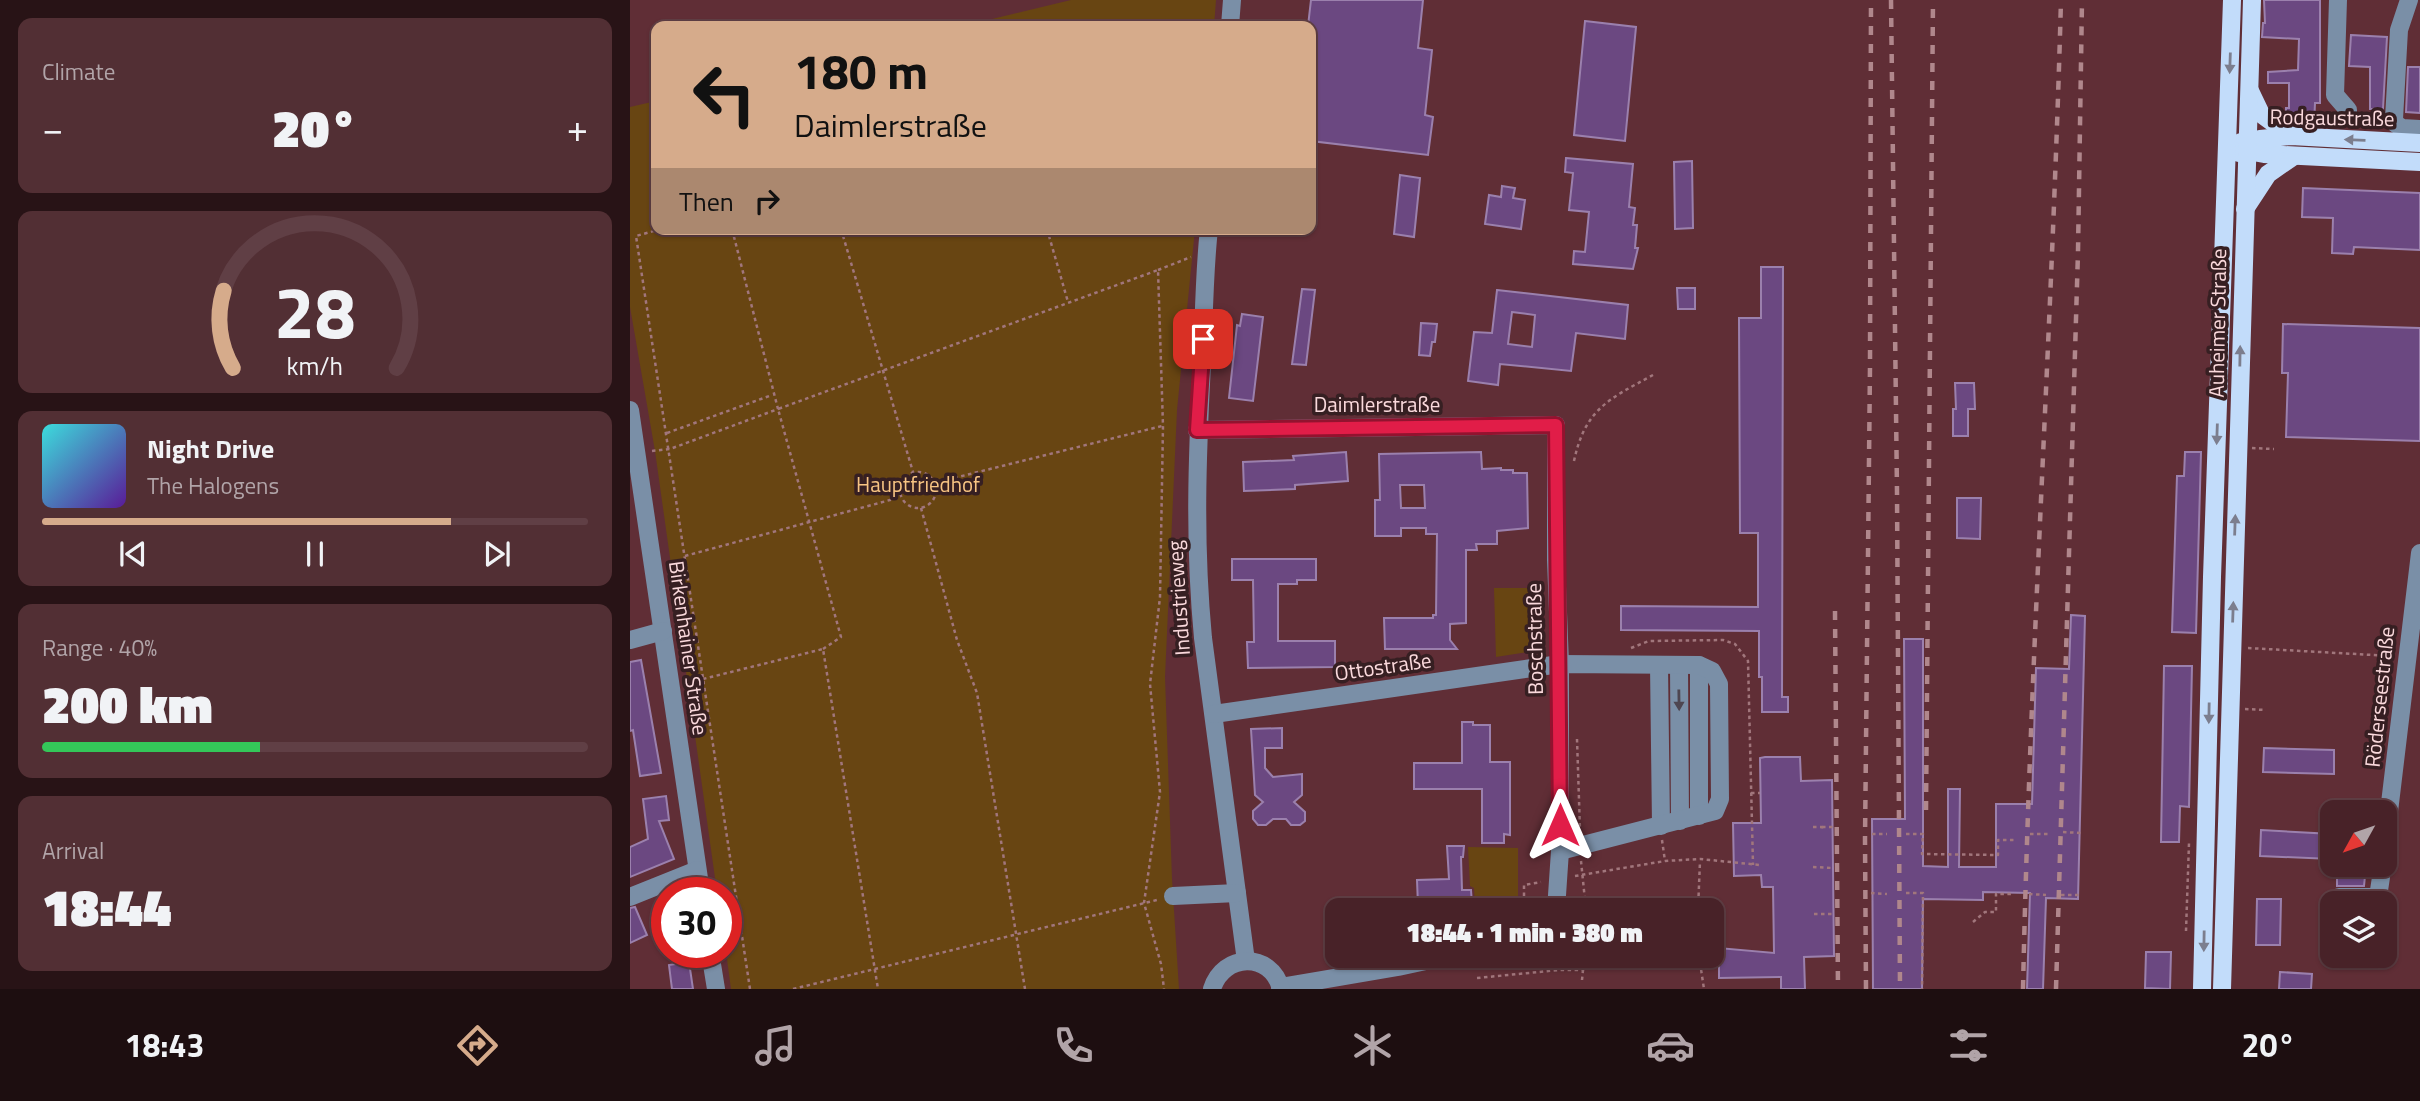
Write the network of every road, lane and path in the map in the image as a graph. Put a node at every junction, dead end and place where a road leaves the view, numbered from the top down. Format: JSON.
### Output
{"nodes":[{"id":1,"x":1232,"y":0,"type":"edge"},
{"id":2,"x":2232,"y":0,"type":"edge"},
{"id":3,"x":2252,"y":0,"type":"edge"},
{"id":4,"x":2338,"y":0,"type":"edge"},
{"id":5,"x":2409,"y":0,"type":"edge"},
{"id":6,"x":1230,"y":21,"type":"edge"},
{"id":7,"x":2249,"y":87,"type":"junction"},
{"id":8,"x":2348,"y":110,"type":"dead end"},
{"id":9,"x":2228,"y":125,"type":"junction"},
{"id":10,"x":2420,"y":128,"type":"edge"},
{"id":11,"x":2291,"y":136,"type":"junction"},
{"id":12,"x":2420,"y":143,"type":"edge"},
{"id":13,"x":2246,"y":147,"type":"junction"},
{"id":14,"x":2294,"y":156,"type":"junction"},
{"id":15,"x":2420,"y":162,"type":"edge"},
{"id":16,"x":2227,"y":170,"type":"junction"},
{"id":17,"x":2244,"y":212,"type":"junction"},
{"id":18,"x":651,"y":232,"type":"edge"},
{"id":19,"x":734,"y":235,"type":"edge"},
{"id":20,"x":843,"y":235,"type":"edge"},
{"id":21,"x":1048,"y":235,"type":"edge"},
{"id":22,"x":1208,"y":235,"type":"edge"},
{"id":23,"x":1207,"y":251,"type":"junction"},
{"id":24,"x":1158,"y":270,"type":"junction"},
{"id":25,"x":1068,"y":302,"type":"junction"},
{"id":26,"x":884,"y":371,"type":"junction"},
{"id":27,"x":1653,"y":375,"type":"dead end"},
{"id":28,"x":774,"y":394,"type":"junction"},
{"id":29,"x":778,"y":409,"type":"junction"},
{"id":30,"x":630,"y":410,"type":"edge"},
{"id":31,"x":1556,"y":425,"type":"joint"},
{"id":32,"x":1163,"y":426,"type":"junction"},
{"id":33,"x":1197,"y":430,"type":"junction"},
{"id":34,"x":667,"y":433,"type":"junction"},
{"id":35,"x":670,"y":449,"type":"junction"},
{"id":36,"x":637,"y":453,"type":"junction"},
{"id":37,"x":1573,"y":465,"type":"dead end"},
{"id":38,"x":912,"y":472,"type":"junction"},
{"id":39,"x":934,"y":483,"type":"junction"},
{"id":40,"x":901,"y":496,"type":"junction"},
{"id":41,"x":921,"y":508,"type":"junction"},
{"id":42,"x":810,"y":522,"type":"junction"},
{"id":43,"x":2420,"y":553,"type":"edge"},
{"id":44,"x":685,"y":556,"type":"junction"},
{"id":45,"x":663,"y":631,"type":"junction"},
{"id":46,"x":630,"y":640,"type":"edge"},
{"id":47,"x":2210,"y":645,"type":"junction"},
{"id":48,"x":2232,"y":647,"type":"junction"},
{"id":49,"x":824,"y":649,"type":"junction"},
{"id":50,"x":2407,"y":662,"type":"junction"},
{"id":51,"x":1560,"y":664,"type":"junction"},
{"id":52,"x":1659,"y":665,"type":"junction"},
{"id":53,"x":1679,"y":665,"type":"junction"},
{"id":54,"x":703,"y":679,"type":"junction"},
{"id":55,"x":2238,"y":709,"type":"dead end"},
{"id":56,"x":2266,"y":710,"type":"dead end"},
{"id":57,"x":1214,"y":714,"type":"junction"},
{"id":58,"x":1577,"y":729,"type":"dead end"},
{"id":59,"x":1751,"y":793,"type":"dead end"},
{"id":60,"x":1760,"y":793,"type":"dead end"},
{"id":61,"x":2390,"y":800,"type":"edge"},
{"id":62,"x":1680,"y":821,"type":"junction"},
{"id":63,"x":1813,"y":827,"type":"dead end"},
{"id":64,"x":1833,"y":827,"type":"dead end"},
{"id":65,"x":1658,"y":832,"type":"junction"},
{"id":66,"x":2063,"y":832,"type":"dead end"},
{"id":67,"x":2081,"y":832,"type":"dead end"},
{"id":68,"x":1872,"y":834,"type":"dead end"},
{"id":69,"x":1880,"y":834,"type":"junction"},
{"id":70,"x":1887,"y":834,"type":"dead end"},
{"id":71,"x":1906,"y":834,"type":"dead end"},
{"id":72,"x":1914,"y":834,"type":"junction"},
{"id":73,"x":2031,"y":834,"type":"dead end"},
{"id":74,"x":2049,"y":834,"type":"dead end"},
{"id":75,"x":1880,"y":839,"type":"dead end"},
{"id":76,"x":1913,"y":840,"type":"dead end"},
{"id":77,"x":2005,"y":840,"type":"junction"},
{"id":78,"x":2014,"y":840,"type":"dead end"},
{"id":79,"x":2005,"y":845,"type":"dead end"},
{"id":80,"x":1580,"y":846,"type":"junction"},
{"id":81,"x":2188,"y":847,"type":"dead end"},
{"id":82,"x":1560,"y":852,"type":"junction"},
{"id":83,"x":1700,"y":859,"type":"junction"},
{"id":84,"x":1665,"y":861,"type":"junction"},
{"id":85,"x":1760,"y":865,"type":"dead end"},
{"id":86,"x":1813,"y":867,"type":"dead end"},
{"id":87,"x":1827,"y":867,"type":"junction"},
{"id":88,"x":1833,"y":868,"type":"dead end"},
{"id":89,"x":1606,"y":869,"type":"dead end"},
{"id":90,"x":697,"y":870,"type":"junction"},
{"id":91,"x":1826,"y":876,"type":"dead end"},
{"id":92,"x":698,"y":877,"type":"edge"},
{"id":93,"x":1914,"y":888,"type":"dead end"},
{"id":94,"x":2038,"y":889,"type":"dead end"},
{"id":95,"x":2070,"y":889,"type":"dead end"},
{"id":96,"x":1237,"y":893,"type":"junction"},
{"id":97,"x":1871,"y":893,"type":"dead end"},
{"id":98,"x":1906,"y":893,"type":"dead end"},
{"id":99,"x":1914,"y":893,"type":"junction"},
{"id":100,"x":1887,"y":894,"type":"dead end"},
{"id":101,"x":2013,"y":894,"type":"dead end"},
{"id":102,"x":2029,"y":894,"type":"dead end"},
{"id":103,"x":2038,"y":895,"type":"junction"},
{"id":104,"x":2046,"y":895,"type":"dead end"},
{"id":105,"x":2061,"y":895,"type":"dead end"},
{"id":106,"x":2070,"y":895,"type":"junction"},
{"id":107,"x":2079,"y":895,"type":"dead end"},
{"id":108,"x":1173,"y":896,"type":"joint"},
{"id":109,"x":630,"y":897,"type":"edge"},
{"id":110,"x":1557,"y":898,"type":"edge"},
{"id":111,"x":1585,"y":898,"type":"edge"},
{"id":112,"x":1698,"y":898,"type":"edge"},
{"id":113,"x":1144,"y":903,"type":"junction"},
{"id":114,"x":1823,"y":908,"type":"dead end"},
{"id":115,"x":1814,"y":914,"type":"dead end"},
{"id":116,"x":1823,"y":914,"type":"junction"},
{"id":117,"x":1833,"y":914,"type":"dead end"},
{"id":118,"x":2185,"y":920,"type":"dead end"},
{"id":119,"x":1973,"y":922,"type":"dead end"},
{"id":120,"x":1017,"y":935,"type":"junction"},
{"id":121,"x":1246,"y":961,"type":"junction"},
{"id":122,"x":713,"y":968,"type":"edge"},
{"id":123,"x":1392,"y":968,"type":"edge"},
{"id":124,"x":1700,"y":968,"type":"edge"},
{"id":125,"x":875,"y":970,"type":"junction"},
{"id":126,"x":1583,"y":970,"type":"joint"},
{"id":127,"x":1477,"y":978,"type":"dead end"},
{"id":128,"x":1582,"y":980,"type":"dead end"},
{"id":129,"x":1280,"y":988,"type":"edge"},
{"id":130,"x":716,"y":989,"type":"edge"},
{"id":131,"x":750,"y":989,"type":"edge"},
{"id":132,"x":793,"y":989,"type":"edge"},
{"id":133,"x":877,"y":989,"type":"edge"},
{"id":134,"x":1025,"y":989,"type":"edge"},
{"id":135,"x":1164,"y":989,"type":"edge"},
{"id":136,"x":1212,"y":989,"type":"edge"},
{"id":137,"x":1702,"y":989,"type":"edge"},
{"id":138,"x":1922,"y":989,"type":"edge"},
{"id":139,"x":2203,"y":989,"type":"edge"},
{"id":140,"x":2222,"y":989,"type":"edge"}],
"edges":[{"from":1,"to":6,"type":"street"},
{"from":2,"to":9,"type":"main road","name":"Auheimer Straße","one_way":true},
{"from":3,"to":7,"type":"main road","name":"Auheimer Straße"},
{"from":4,"to":8,"type":"street"},
{"from":5,"to":10,"type":"street"},
{"from":7,"to":11,"type":"main road"},
{"from":7,"to":13,"type":"main road","name":"Auheimer Straße"},
{"from":9,"to":13,"type":"main road","name":"Rodgaustraße"},
{"from":9,"to":16,"type":"main road","name":"Auheimer Straße"},
{"from":12,"to":11,"type":"main road","name":"Rodgaustraße","one_way":true},
{"from":11,"to":13,"type":"main road","name":"Rodgaustraße"},
{"from":13,"to":14,"type":"main road","name":"Rodgaustraße"},
{"from":13,"to":16,"type":"main road","name":"Rodgaustraße"},
{"from":13,"to":17,"type":"main road","name":"Auheimer Straße"},
{"from":14,"to":15,"type":"main road","name":"Rodgaustraße"},
{"from":14,"to":17,"type":"main road"},
{"from":16,"to":47,"type":"main road","name":"Auheimer Straße","one_way":true},
{"from":48,"to":17,"type":"main road","name":"Auheimer Straße","one_way":true},
{"from":18,"to":34,"type":"path"},
{"from":19,"to":28,"type":"path"},
{"from":20,"to":26,"type":"path"},
{"from":21,"to":25,"type":"path"},
{"from":22,"to":23,"type":"street","name":"Industrieweg"},
{"from":23,"to":24,"type":"path"},
{"from":23,"to":33,"type":"street","name":"Industrieweg"},
{"from":24,"to":25,"type":"path"},
{"from":24,"to":32,"type":"path"},
{"from":25,"to":26,"type":"path"},
{"from":26,"to":29,"type":"path"},
{"from":26,"to":38,"type":"path"},
{"from":27,"to":37,"type":"path"},
{"from":28,"to":29,"type":"path"},
{"from":28,"to":34,"type":"path"},
{"from":29,"to":35,"type":"path"},
{"from":29,"to":42,"type":"path"},
{"from":30,"to":36,"type":"street","name":"Birkenhainer Straße"},
{"from":31,"to":33,"type":"street","name":"Daimlerstraße"},
{"from":31,"to":51,"type":"street","name":"Boschstraße"},
{"from":32,"to":39,"type":"path"},
{"from":32,"to":113,"type":"path"},
{"from":33,"to":57,"type":"street","name":"Industrieweg"},
{"from":34,"to":35,"type":"path"},
{"from":35,"to":36,"type":"path"},
{"from":35,"to":44,"type":"path"},
{"from":36,"to":45,"type":"street","name":"Birkenhainer Straße"},
{"from":38,"to":39,"type":"path"},
{"from":38,"to":40,"type":"path"},
{"from":39,"to":41,"type":"path"},
{"from":40,"to":41,"type":"path"},
{"from":40,"to":42,"type":"path"},
{"from":41,"to":120,"type":"path"},
{"from":42,"to":44,"type":"path"},
{"from":42,"to":49,"type":"path"},
{"from":43,"to":50,"type":"street","name":"Röderseestraße"},
{"from":44,"to":54,"type":"path"},
{"from":45,"to":46,"type":"street"},
{"from":45,"to":90,"type":"street","name":"Birkenhainer Straße"},
{"from":47,"to":48,"type":"street"},
{"from":47,"to":139,"type":"main road","name":"Auheimer Straße","one_way":true},
{"from":48,"to":50,"type":"path"},
{"from":48,"to":140,"type":"main road","name":"Auheimer Straße"},
{"from":49,"to":54,"type":"path"},
{"from":49,"to":125,"type":"path"},
{"from":50,"to":61,"type":"street","name":"Röderseestraße"},
{"from":51,"to":52,"type":"street","name":"Ottostraße"},
{"from":51,"to":57,"type":"street","name":"Ottostraße"},
{"from":51,"to":82,"type":"street","name":"Boschstraße"},
{"from":52,"to":53,"type":"street","name":"Ottostraße"},
{"from":52,"to":65,"type":"street"},
{"from":53,"to":62,"type":"street","one_way":true},
{"from":53,"to":62,"type":"street","name":"Ottostraße"},
{"from":54,"to":131,"type":"path"},
{"from":55,"to":56,"type":"path"},
{"from":57,"to":96,"type":"street","name":"Industrieweg"},
{"from":58,"to":80,"type":"path"},
{"from":59,"to":60,"type":"path"},
{"from":62,"to":65,"type":"street"},
{"from":63,"to":64,"type":"path"},
{"from":65,"to":80,"type":"street"},
{"from":65,"to":84,"type":"path"},
{"from":66,"to":67,"type":"path"},
{"from":68,"to":69,"type":"path"},
{"from":69,"to":70,"type":"path"},
{"from":69,"to":75,"type":"path"},
{"from":71,"to":72,"type":"path"},
{"from":72,"to":76,"type":"path"},
{"from":72,"to":77,"type":"path"},
{"from":73,"to":74,"type":"path"},
{"from":77,"to":78,"type":"path"},
{"from":77,"to":79,"type":"path"},
{"from":80,"to":82,"type":"street"},
{"from":80,"to":111,"type":"path"},
{"from":81,"to":118,"type":"path"},
{"from":82,"to":110,"type":"street","name":"Boschstraße"},
{"from":83,"to":84,"type":"path"},
{"from":83,"to":85,"type":"path"},
{"from":83,"to":112,"type":"path"},
{"from":84,"to":89,"type":"path"},
{"from":86,"to":87,"type":"path"},
{"from":87,"to":88,"type":"path"},
{"from":87,"to":91,"type":"path"},
{"from":90,"to":92,"type":"street","name":"Birkenhainer Straße"},
{"from":90,"to":109,"type":"street"},
{"from":93,"to":99,"type":"path"},
{"from":94,"to":103,"type":"path"},
{"from":95,"to":106,"type":"path"},
{"from":96,"to":108,"type":"street"},
{"from":96,"to":121,"type":"street","name":"Industrieweg"},
{"from":97,"to":100,"type":"path"},
{"from":98,"to":99,"type":"path"},
{"from":99,"to":138,"type":"path"},
{"from":101,"to":119,"type":"path"},
{"from":102,"to":103,"type":"path"},
{"from":103,"to":104,"type":"path"},
{"from":105,"to":106,"type":"path"},
{"from":106,"to":107,"type":"path"},
{"from":108,"to":113,"type":"path"},
{"from":113,"to":120,"type":"path"},
{"from":113,"to":135,"type":"path"},
{"from":114,"to":116,"type":"path"},
{"from":115,"to":116,"type":"path"},
{"from":116,"to":117,"type":"path"},
{"from":120,"to":125,"type":"path"},
{"from":120,"to":134,"type":"path"},
{"from":121,"to":129,"type":"street"},
{"from":121,"to":136,"type":"street"},
{"from":122,"to":130,"type":"street"},
{"from":123,"to":129,"type":"street"},
{"from":124,"to":137,"type":"path"},
{"from":125,"to":132,"type":"path"},
{"from":125,"to":133,"type":"path"},
{"from":126,"to":127,"type":"path"},
{"from":126,"to":128,"type":"path"}]}
